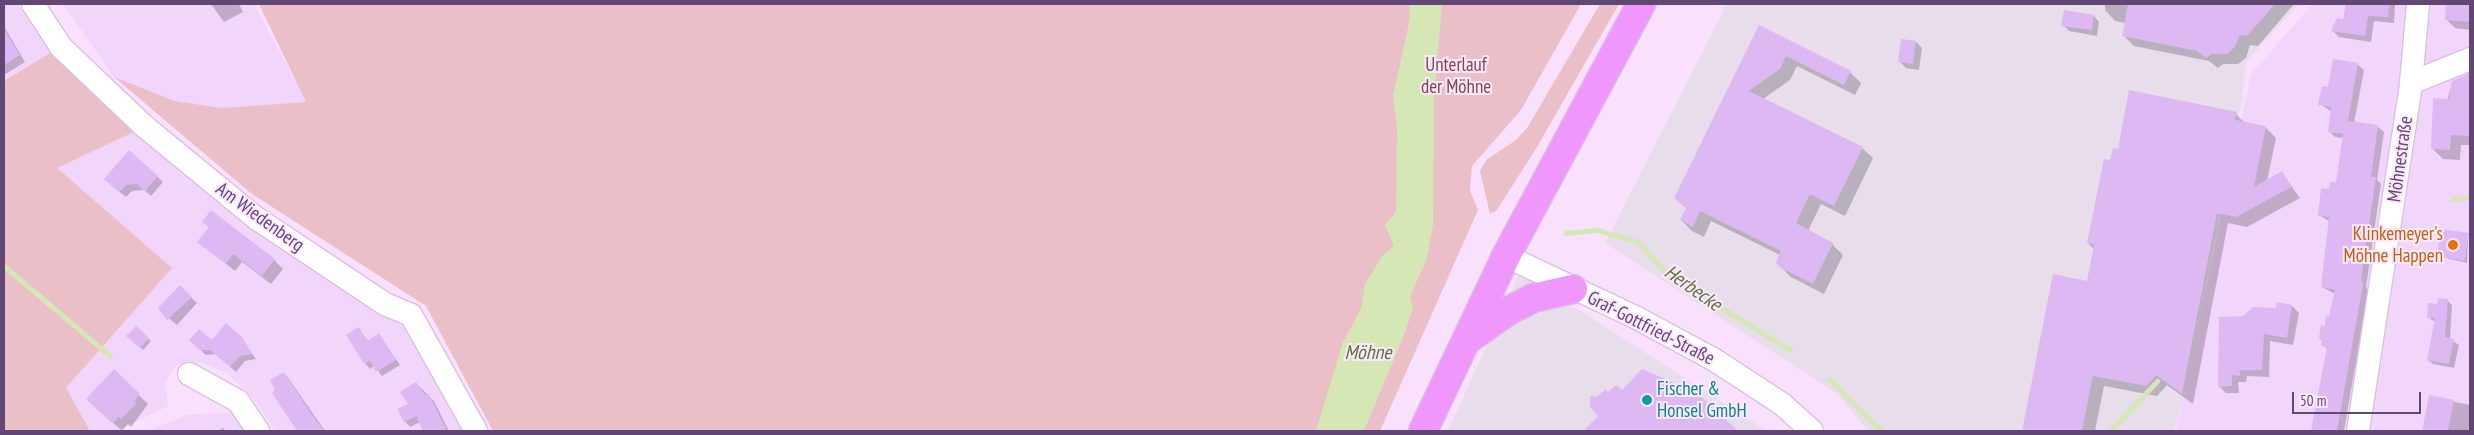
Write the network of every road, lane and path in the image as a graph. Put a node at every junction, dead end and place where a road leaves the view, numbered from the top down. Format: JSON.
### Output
{"nodes":[{"id":1,"x":33,"y":4,"type":"edge"},
{"id":2,"x":1640,"y":4,"type":"edge"},
{"id":3,"x":2418,"y":4,"type":"edge"},
{"id":4,"x":2470,"y":59,"type":"edge"},
{"id":5,"x":2410,"y":83,"type":"junction"},
{"id":6,"x":1506,"y":256,"type":"junction"},
{"id":7,"x":1573,"y":289,"type":"junction"},
{"id":8,"x":1466,"y":341,"type":"junction"},
{"id":9,"x":189,"y":374,"type":"dead end"},
{"id":10,"x":258,"y":431,"type":"edge"},
{"id":11,"x":476,"y":431,"type":"edge"},
{"id":12,"x":1423,"y":431,"type":"edge"},
{"id":13,"x":1812,"y":431,"type":"edge"},
{"id":14,"x":2358,"y":431,"type":"edge"}],
"edges":[{"from":1,"to":11,"type":"street","name":"Am Wiedenberg"},
{"from":2,"to":6,"type":"main road"},
{"from":3,"to":5,"type":"street","name":"Möhnestraße"},
{"from":4,"to":5,"type":"street"},
{"from":5,"to":14,"type":"street","name":"Möhnestraße"},
{"from":6,"to":7,"type":"street","name":"Graf-Gottfried-Straße"},
{"from":6,"to":8,"type":"main road"},
{"from":7,"to":8,"type":"main road"},
{"from":7,"to":13,"type":"street","name":"Graf-Gottfried-Straße"},
{"from":8,"to":12,"type":"main road"},
{"from":9,"to":10,"type":"street"}]}
